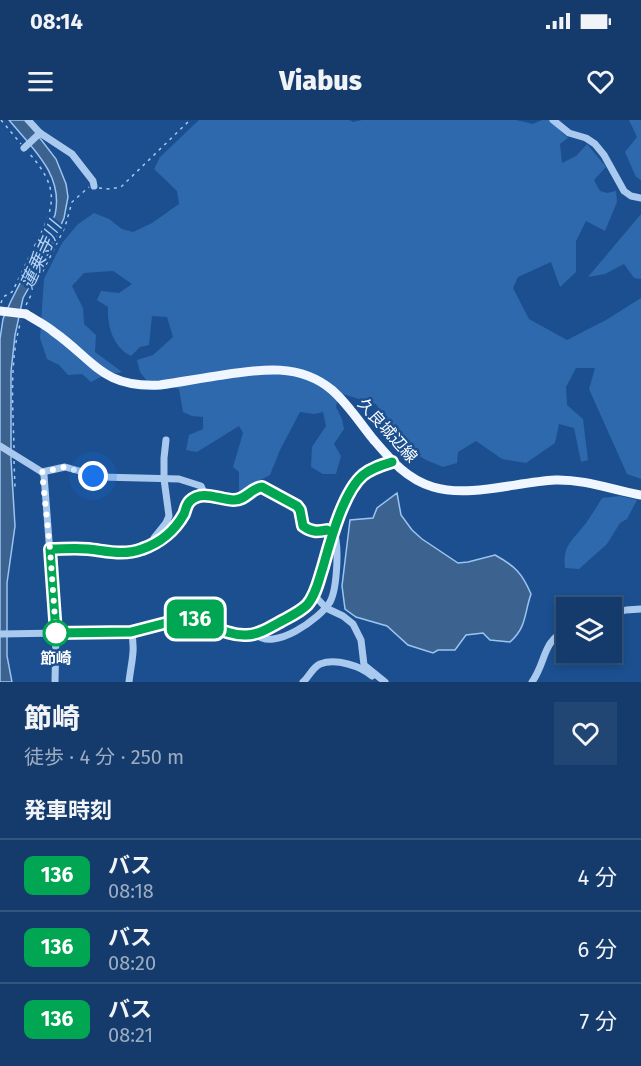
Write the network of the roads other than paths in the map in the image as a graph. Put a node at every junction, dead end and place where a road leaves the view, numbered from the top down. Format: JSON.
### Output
{"nodes":[{"id":1,"x":28,"y":120,"type":"edge"},
{"id":2,"x":553,"y":120,"type":"edge"},
{"id":3,"x":39,"y":134,"type":"junction"},
{"id":4,"x":25,"y":147,"type":"road end"},
{"id":5,"x":94,"y":186,"type":"road end"},
{"id":6,"x":641,"y":198,"type":"edge"},
{"id":7,"x":0,"y":311,"type":"edge"},
{"id":8,"x":166,"y":440,"type":"dead end"},
{"id":9,"x":0,"y":446,"type":"edge"},
{"id":10,"x":392,"y":462,"type":"junction"},
{"id":11,"x":42,"y":472,"type":"junction"},
{"id":12,"x":164,"y":479,"type":"junction"},
{"id":13,"x":205,"y":495,"type":"junction"},
{"id":14,"x":641,"y":495,"type":"edge"},
{"id":15,"x":333,"y":529,"type":"junction"},
{"id":16,"x":154,"y":544,"type":"junction"},
{"id":17,"x":50,"y":549,"type":"junction"},
{"id":18,"x":314,"y":595,"type":"junction"},
{"id":19,"x":326,"y":608,"type":"junction"},
{"id":20,"x":641,"y":609,"type":"edge"},
{"id":21,"x":622,"y":611,"type":"edge"},
{"id":22,"x":131,"y":632,"type":"junction"},
{"id":23,"x":56,"y":633,"type":"junction"},
{"id":24,"x":3,"y":634,"type":"edge"},
{"id":25,"x":256,"y":634,"type":"junction"},
{"id":26,"x":556,"y":637,"type":"edge"},
{"id":27,"x":55,"y":682,"type":"edge"},
{"id":28,"x":129,"y":682,"type":"edge"},
{"id":29,"x":303,"y":682,"type":"edge"},
{"id":30,"x":379,"y":682,"type":"edge"},
{"id":31,"x":385,"y":682,"type":"edge"},
{"id":32,"x":532,"y":682,"type":"edge"}],
"edges":[{"from":1,"to":3,"type":"street"},
{"from":2,"to":6,"type":"street"},
{"from":3,"to":4,"type":"street"},
{"from":3,"to":5,"type":"street"},
{"from":7,"to":10,"type":"main road","name":"久良城辺線","bridge":true},
{"from":8,"to":12,"type":"street"},
{"from":9,"to":11,"type":"street"},
{"from":10,"to":14,"type":"main road","name":"久良城辺線"},
{"from":10,"to":15,"type":"street"},
{"from":11,"to":12,"type":"street"},
{"from":11,"to":17,"type":"street"},
{"from":12,"to":13,"type":"street"},
{"from":12,"to":16,"type":"street"},
{"from":13,"to":15,"type":"street"},
{"from":13,"to":16,"type":"street"},
{"from":15,"to":18,"type":"street"},
{"from":15,"to":19,"type":"street"},
{"from":16,"to":17,"type":"street"},
{"from":17,"to":23,"type":"street"},
{"from":18,"to":19,"type":"street"},
{"from":18,"to":25,"type":"street"},
{"from":19,"to":25,"type":"street"},
{"from":19,"to":31,"type":"street"},
{"from":20,"to":21,"type":"street"},
{"from":22,"to":23,"type":"street"},
{"from":22,"to":25,"type":"street"},
{"from":22,"to":28,"type":"street"},
{"from":23,"to":24,"type":"street"},
{"from":23,"to":27,"type":"street"},
{"from":26,"to":32,"type":"street"},
{"from":29,"to":30,"type":"street"}]}
